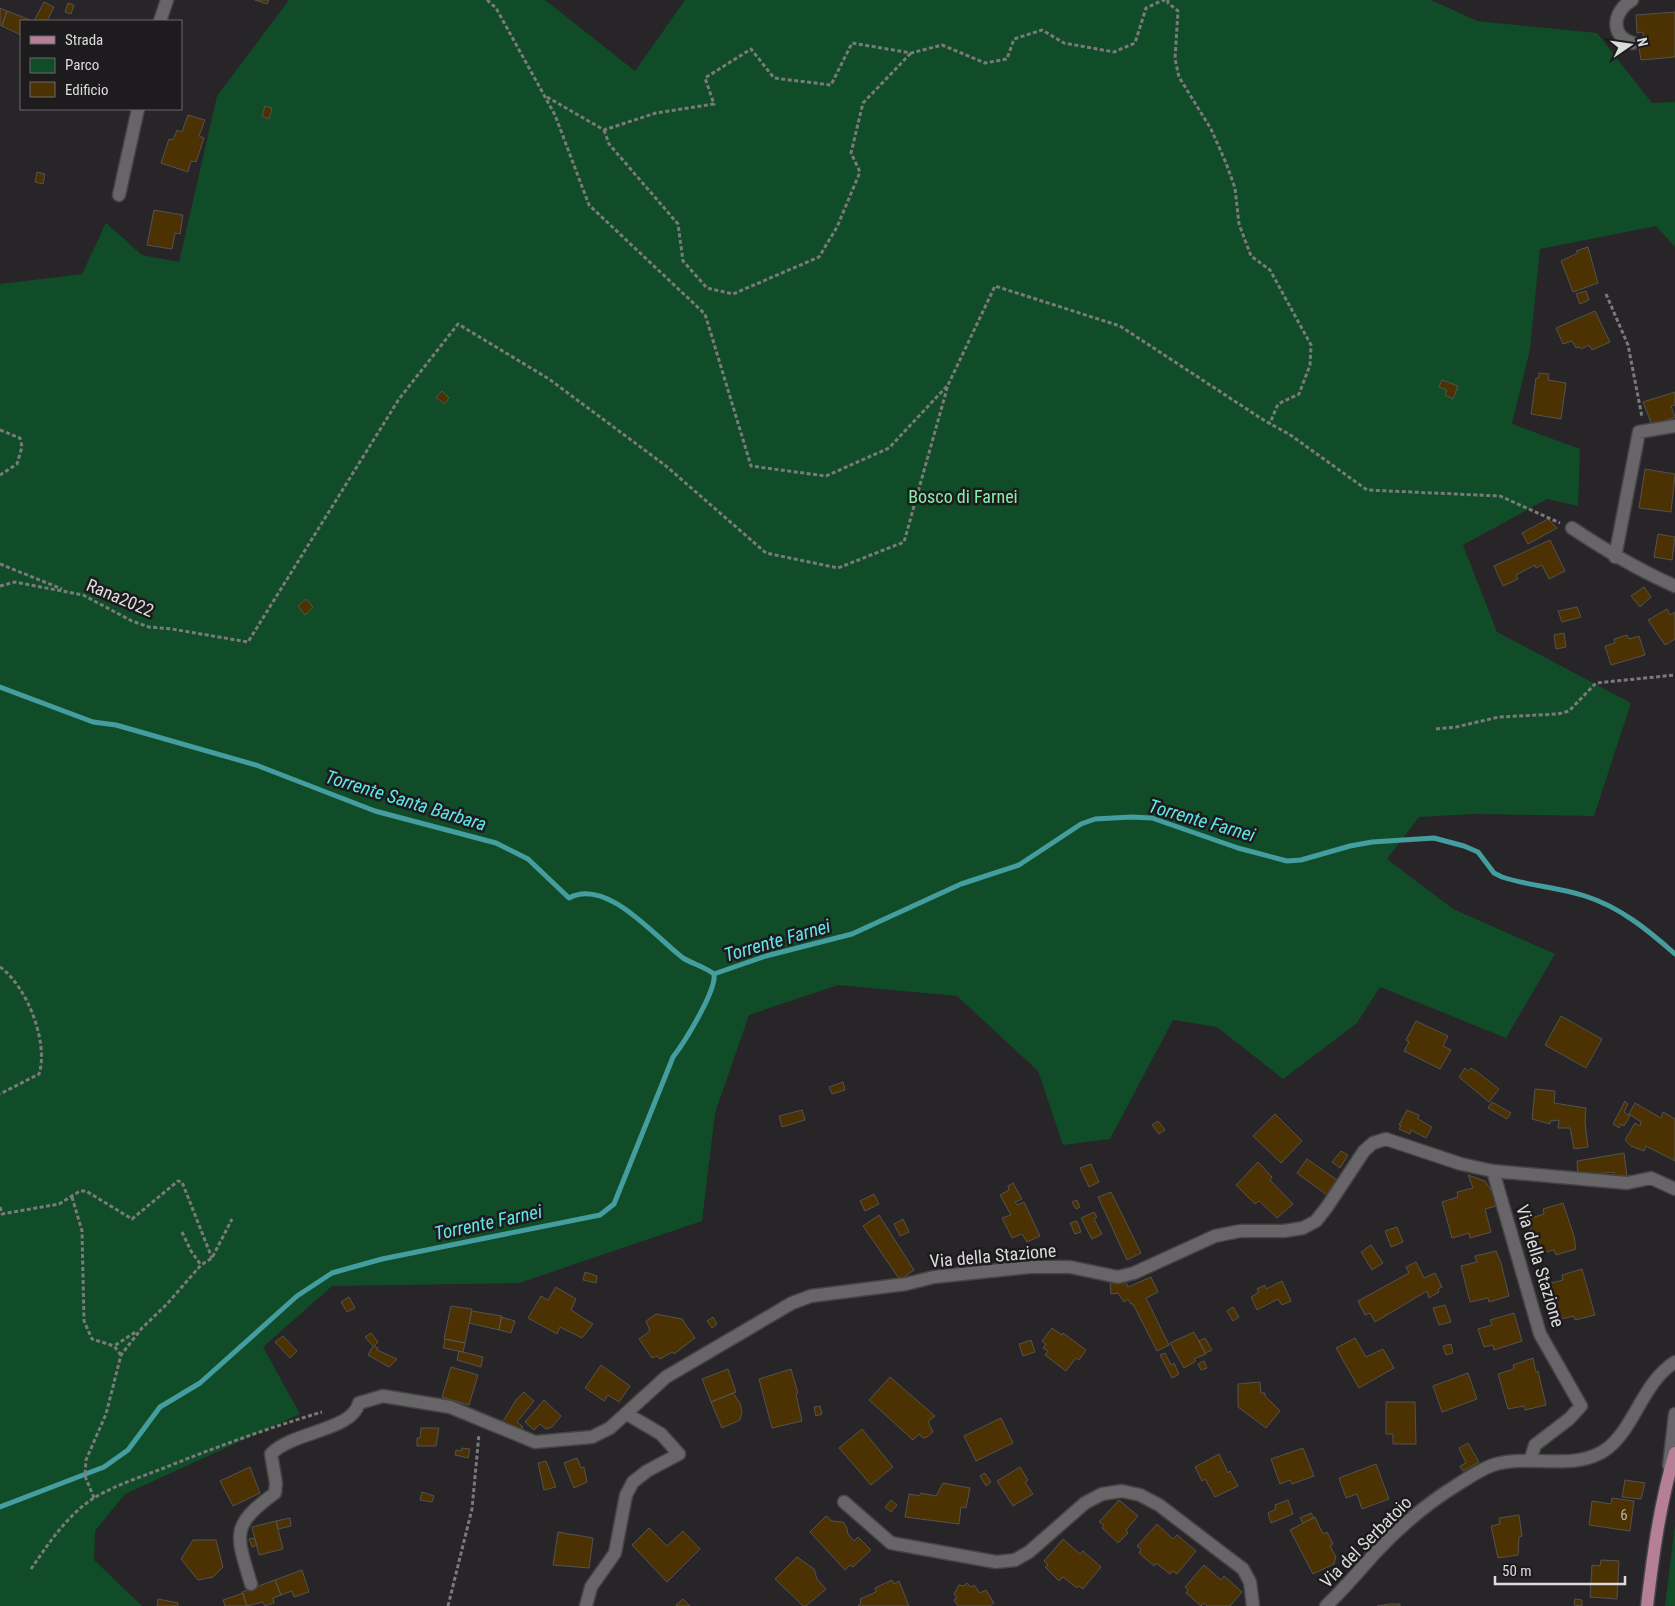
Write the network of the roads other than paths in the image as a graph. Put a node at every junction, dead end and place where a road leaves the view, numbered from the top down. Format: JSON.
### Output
{"nodes":[{"id":1,"x":167,"y":0,"type":"edge"},
{"id":2,"x":1632,"y":0,"type":"edge"},
{"id":3,"x":160,"y":20,"type":"edge"},
{"id":4,"x":1633,"y":43,"type":"dead end"},
{"id":5,"x":138,"y":110,"type":"edge"},
{"id":6,"x":120,"y":195,"type":"dead end"},
{"id":7,"x":1675,"y":426,"type":"edge"},
{"id":8,"x":1572,"y":528,"type":"road end"},
{"id":9,"x":1615,"y":557,"type":"junction"},
{"id":10,"x":1675,"y":586,"type":"edge"},
{"id":11,"x":1493,"y":1171,"type":"junction"},
{"id":12,"x":1675,"y":1189,"type":"edge"},
{"id":13,"x":1675,"y":1362,"type":"edge"},
{"id":14,"x":627,"y":1414,"type":"junction"},
{"id":15,"x":1675,"y":1414,"type":"edge"},
{"id":16,"x":1675,"y":1452,"type":"edge"},
{"id":17,"x":1530,"y":1461,"type":"junction"},
{"id":18,"x":1668,"y":1475,"type":"junction"},
{"id":19,"x":844,"y":1502,"type":"dead end"},
{"id":20,"x":251,"y":1584,"type":"dead end"},
{"id":21,"x":586,"y":1606,"type":"edge"},
{"id":22,"x":1253,"y":1606,"type":"edge"},
{"id":23,"x":1326,"y":1606,"type":"edge"},
{"id":24,"x":1647,"y":1606,"type":"edge"}],
"edges":[{"from":1,"to":3,"type":"street"},
{"from":2,"to":4,"type":"street"},
{"from":5,"to":6,"type":"street"},
{"from":7,"to":9,"type":"street"},
{"from":8,"to":9,"type":"street"},
{"from":9,"to":10,"type":"street"},
{"from":11,"to":12,"type":"street","name":"Via della Stazione"},
{"from":11,"to":14,"type":"street","name":"Via della Stazione"},
{"from":11,"to":17,"type":"street","name":"Via della Stazione"},
{"from":13,"to":17,"type":"street","name":"Via del Serbatoio"},
{"from":14,"to":20,"type":"street","name":"Via della Stazione"},
{"from":14,"to":21,"type":"street"},
{"from":15,"to":18,"type":"street"},
{"from":16,"to":18,"type":"main road"},
{"from":17,"to":23,"type":"street","name":"Via del Serbatoio"},
{"from":18,"to":24,"type":"main road"},
{"from":19,"to":22,"type":"street"}]}
